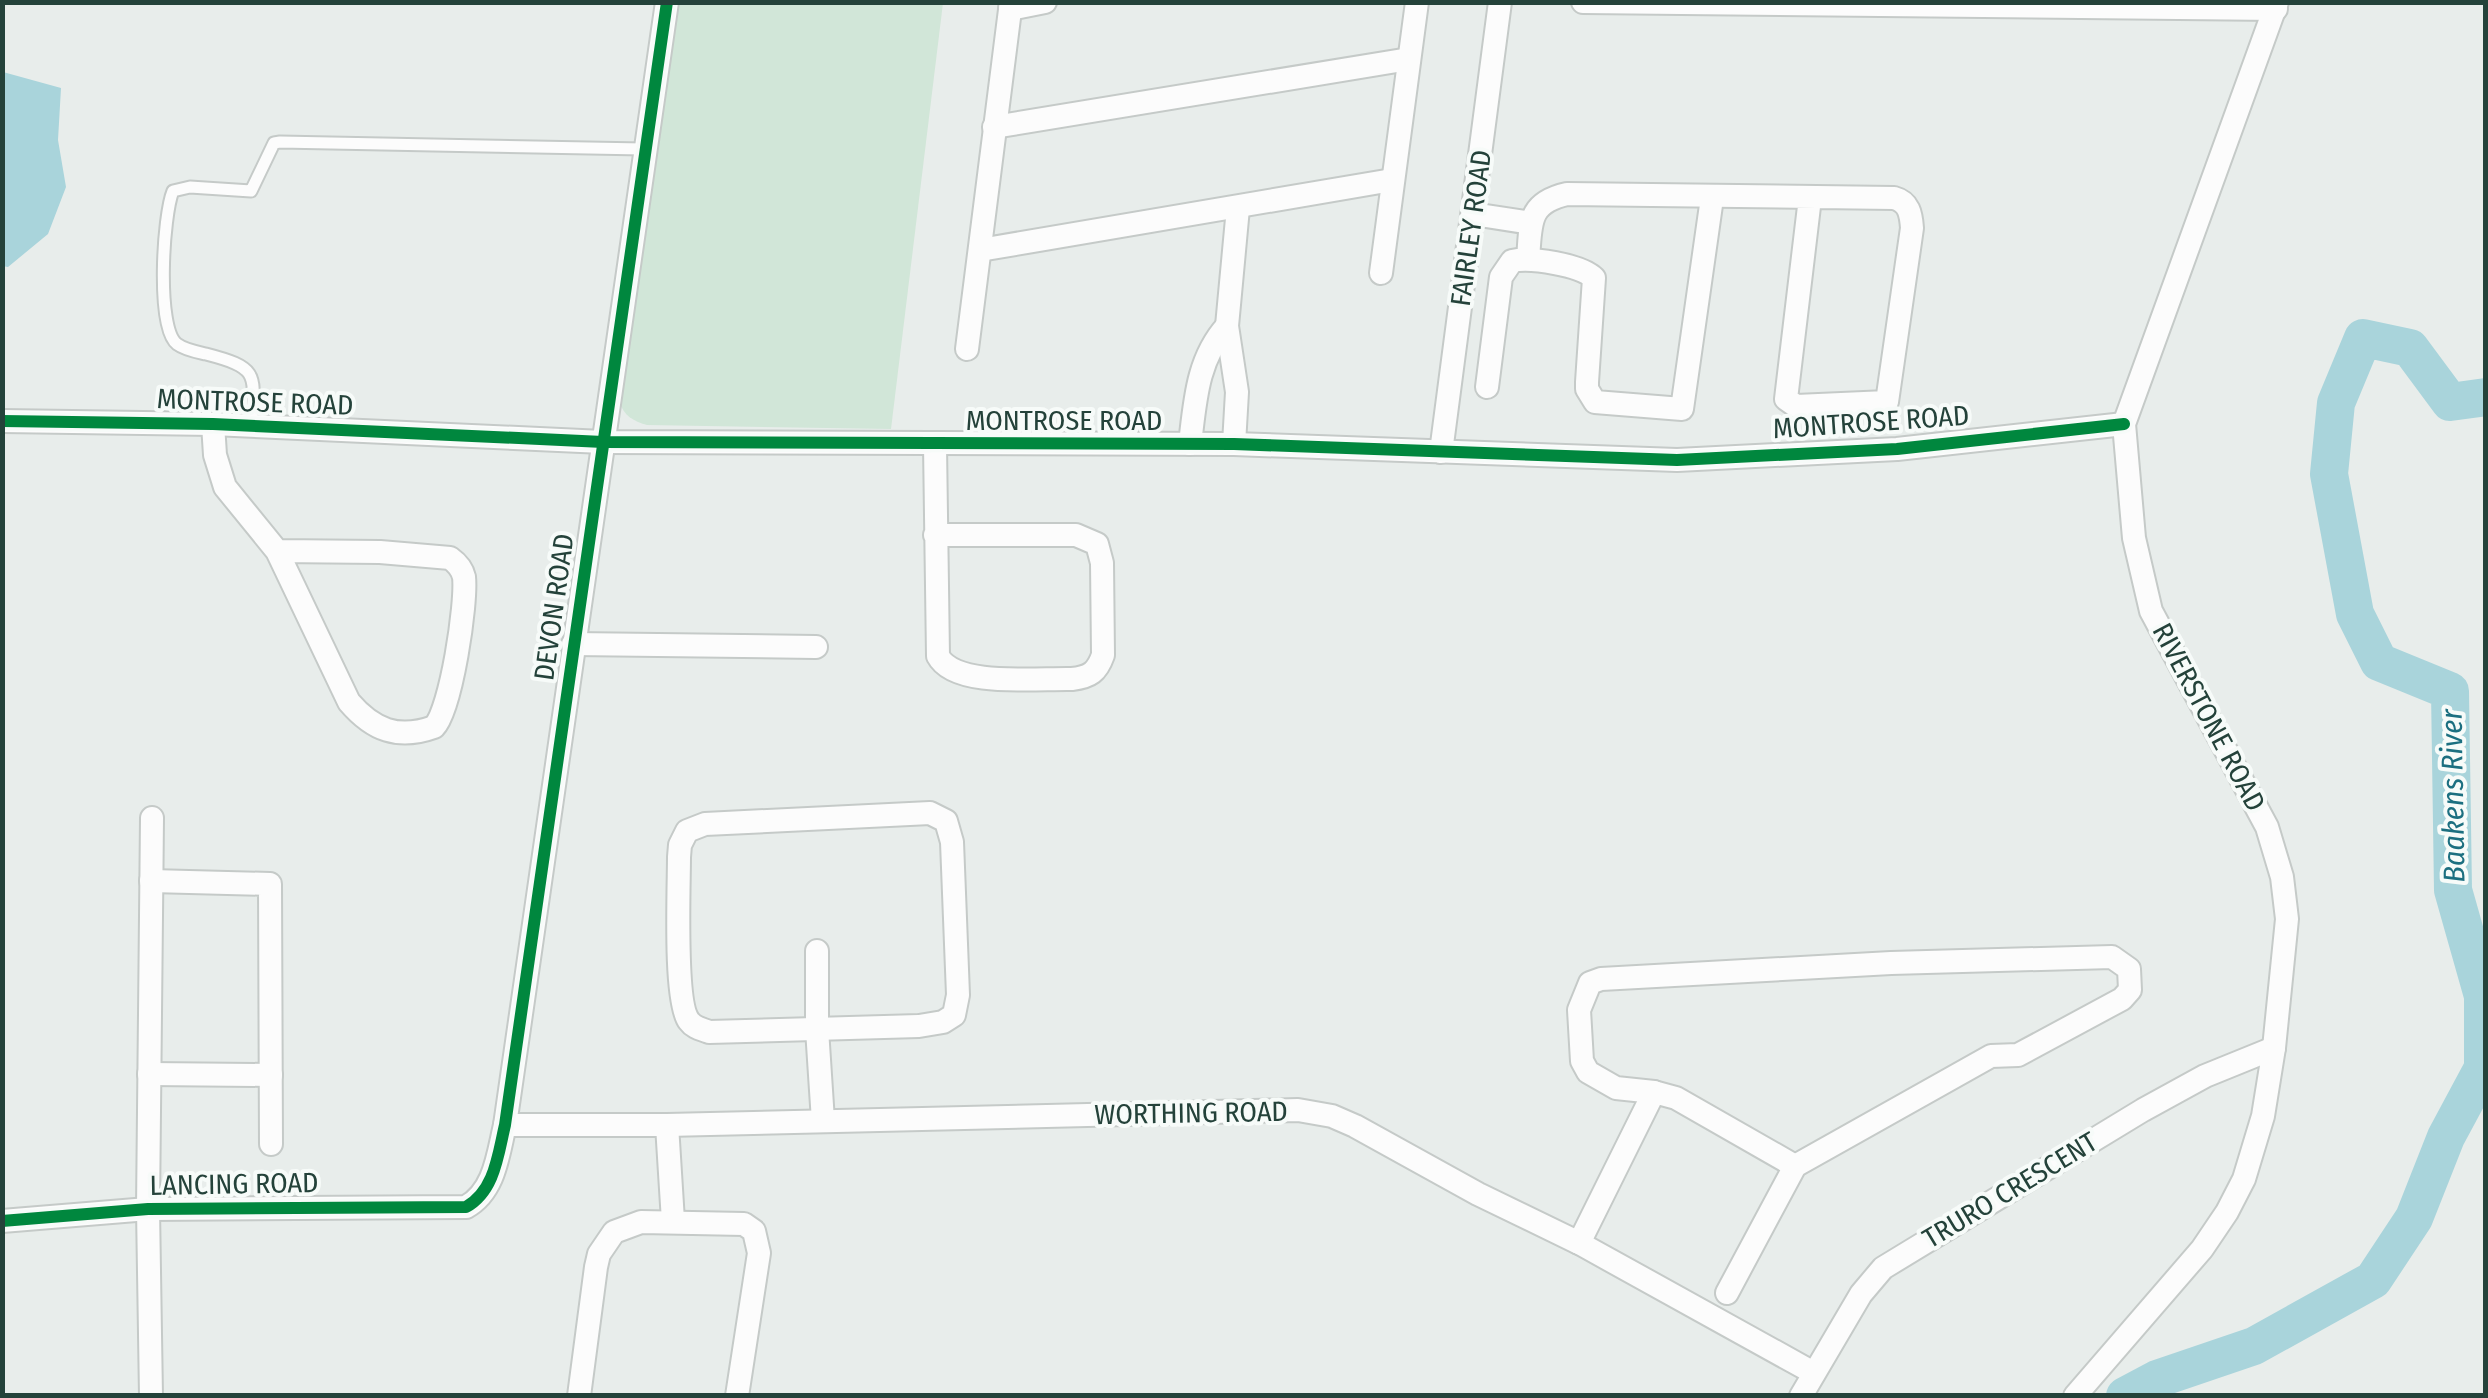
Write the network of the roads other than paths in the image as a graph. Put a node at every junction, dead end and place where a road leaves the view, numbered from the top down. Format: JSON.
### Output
{"nodes":[{"id":1,"x":1045,"y":2,"type":"edge"},
{"id":2,"x":1417,"y":2,"type":"edge"},
{"id":3,"x":1500,"y":2,"type":"edge"},
{"id":4,"x":1582,"y":2,"type":"edge"},
{"id":5,"x":663,"y":3,"type":"edge"},
{"id":6,"x":1011,"y":6,"type":"edge"},
{"id":7,"x":2276,"y":6,"type":"edge"},
{"id":8,"x":1409,"y":59,"type":"junction"},
{"id":9,"x":994,"y":127,"type":"junction"},
{"id":10,"x":643,"y":149,"type":"junction"},
{"id":11,"x":1392,"y":180,"type":"junction"},
{"id":12,"x":1712,"y":198,"type":"junction"},
{"id":13,"x":1810,"y":198,"type":"junction"},
{"id":14,"x":1238,"y":208,"type":"junction"},
{"id":15,"x":1473,"y":214,"type":"junction"},
{"id":16,"x":1531,"y":223,"type":"junction"},
{"id":17,"x":980,"y":250,"type":"junction"},
{"id":18,"x":1528,"y":259,"type":"junction"},
{"id":19,"x":1381,"y":273,"type":"dead end"},
{"id":20,"x":1227,"y":326,"type":"junction"},
{"id":21,"x":967,"y":350,"type":"dead end"},
{"id":22,"x":1487,"y":388,"type":"dead end"},
{"id":23,"x":2,"y":420,"type":"edge"},
{"id":24,"x":213,"y":424,"type":"junction"},
{"id":25,"x":2124,"y":424,"type":"junction"},
{"id":26,"x":251,"y":426,"type":"junction"},
{"id":27,"x":602,"y":442,"type":"junction"},
{"id":28,"x":1190,"y":444,"type":"junction"},
{"id":29,"x":1234,"y":444,"type":"junction"},
{"id":30,"x":935,"y":445,"type":"junction"},
{"id":31,"x":1441,"y":452,"type":"junction"},
{"id":32,"x":936,"y":535,"type":"junction"},
{"id":33,"x":276,"y":551,"type":"junction"},
{"id":34,"x":574,"y":644,"type":"junction"},
{"id":35,"x":816,"y":647,"type":"dead end"},
{"id":36,"x":152,"y":818,"type":"dead end"},
{"id":37,"x":151,"y":881,"type":"junction"},
{"id":38,"x":817,"y":951,"type":"dead end"},
{"id":39,"x":817,"y":1029,"type":"junction"},
{"id":40,"x":2274,"y":1048,"type":"junction"},
{"id":41,"x":149,"y":1074,"type":"junction"},
{"id":42,"x":271,"y":1075,"type":"junction"},
{"id":43,"x":1654,"y":1092,"type":"junction"},
{"id":44,"x":823,"y":1122,"type":"junction"},
{"id":45,"x":505,"y":1125,"type":"junction"},
{"id":46,"x":668,"y":1125,"type":"junction"},
{"id":47,"x":271,"y":1144,"type":"dead end"},
{"id":48,"x":1795,"y":1166,"type":"junction"},
{"id":49,"x":466,"y":1206,"type":"joint"},
{"id":50,"x":148,"y":1209,"type":"junction"},
{"id":51,"x":2,"y":1221,"type":"edge"},
{"id":52,"x":673,"y":1221,"type":"junction"},
{"id":53,"x":1579,"y":1242,"type":"junction"},
{"id":54,"x":1727,"y":1292,"type":"dead end"},
{"id":55,"x":1812,"y":1372,"type":"junction"},
{"id":56,"x":151,"y":1396,"type":"edge"},
{"id":57,"x":579,"y":1396,"type":"edge"},
{"id":58,"x":736,"y":1396,"type":"edge"},
{"id":59,"x":1801,"y":1396,"type":"edge"},
{"id":60,"x":2075,"y":1396,"type":"edge"}],
"edges":[{"from":1,"to":6,"type":"street"},
{"from":2,"to":8,"type":"street"},
{"from":3,"to":15,"type":"street","name":"FAIRLEY ROAD"},
{"from":4,"to":7,"type":"street"},
{"from":5,"to":10,"type":"street","name":"DEVON ROAD"},
{"from":6,"to":9,"type":"street"},
{"from":7,"to":25,"type":"street","name":"RIVERSTONE ROAD"},
{"from":8,"to":9,"type":"street"},
{"from":8,"to":11,"type":"street"},
{"from":9,"to":17,"type":"street"},
{"from":10,"to":26,"type":"lane"},
{"from":10,"to":27,"type":"street","name":"DEVON ROAD"},
{"from":11,"to":14,"type":"street"},
{"from":11,"to":19,"type":"street"},
{"from":12,"to":13,"type":"street"},
{"from":12,"to":16,"type":"street"},
{"from":12,"to":18,"type":"street"},
{"from":13,"to":13,"type":"street"},
{"from":14,"to":17,"type":"street"},
{"from":14,"to":20,"type":"street"},
{"from":15,"to":16,"type":"street"},
{"from":15,"to":31,"type":"street","name":"FAIRLEY ROAD"},
{"from":16,"to":18,"type":"street"},
{"from":17,"to":21,"type":"street"},
{"from":18,"to":22,"type":"street"},
{"from":20,"to":28,"type":"street"},
{"from":20,"to":29,"type":"street"},
{"from":23,"to":24,"type":"street","name":"MONTROSE ROAD"},
{"from":24,"to":26,"type":"street","name":"MONTROSE ROAD"},
{"from":24,"to":33,"type":"street"},
{"from":25,"to":31,"type":"street","name":"MONTROSE ROAD"},
{"from":25,"to":40,"type":"street","name":"RIVERSTONE ROAD"},
{"from":26,"to":27,"type":"street","name":"MONTROSE ROAD"},
{"from":27,"to":30,"type":"street","name":"MONTROSE ROAD"},
{"from":27,"to":34,"type":"street","name":"DEVON ROAD"},
{"from":28,"to":29,"type":"street","name":"MONTROSE ROAD"},
{"from":28,"to":30,"type":"street","name":"MONTROSE ROAD"},
{"from":29,"to":31,"type":"street","name":"MONTROSE ROAD"},
{"from":30,"to":32,"type":"street"},
{"from":32,"to":32,"type":"street"},
{"from":33,"to":33,"type":"street"},
{"from":34,"to":35,"type":"street"},
{"from":34,"to":45,"type":"street","name":"DEVON ROAD"},
{"from":36,"to":37,"type":"street"},
{"from":37,"to":41,"type":"street"},
{"from":37,"to":42,"type":"street"},
{"from":38,"to":39,"type":"street"},
{"from":39,"to":39,"type":"street"},
{"from":39,"to":44,"type":"street"},
{"from":40,"to":55,"type":"street","name":"TRURO CRESCENT"},
{"from":40,"to":60,"type":"street","name":"RIVERSTONE ROAD"},
{"from":41,"to":42,"type":"street"},
{"from":41,"to":50,"type":"street"},
{"from":42,"to":47,"type":"street"},
{"from":43,"to":48,"type":"street"},
{"from":43,"to":48,"type":"street"},
{"from":43,"to":53,"type":"street"},
{"from":44,"to":46,"type":"street","name":"WORTHING ROAD"},
{"from":44,"to":53,"type":"street","name":"WORTHING ROAD"},
{"from":45,"to":46,"type":"street","name":"WORTHING ROAD"},
{"from":45,"to":49,"type":"street","name":"DEVON ROAD"},
{"from":46,"to":52,"type":"street"},
{"from":48,"to":54,"type":"street"},
{"from":49,"to":50,"type":"street","name":"LANCING ROAD"},
{"from":50,"to":51,"type":"street","name":"LANCING ROAD"},
{"from":50,"to":56,"type":"street"},
{"from":52,"to":57,"type":"street"},
{"from":52,"to":58,"type":"street"},
{"from":53,"to":55,"type":"street","name":"WORTHING ROAD"},
{"from":55,"to":59,"type":"street","name":"TRURO CRESCENT"}]}
